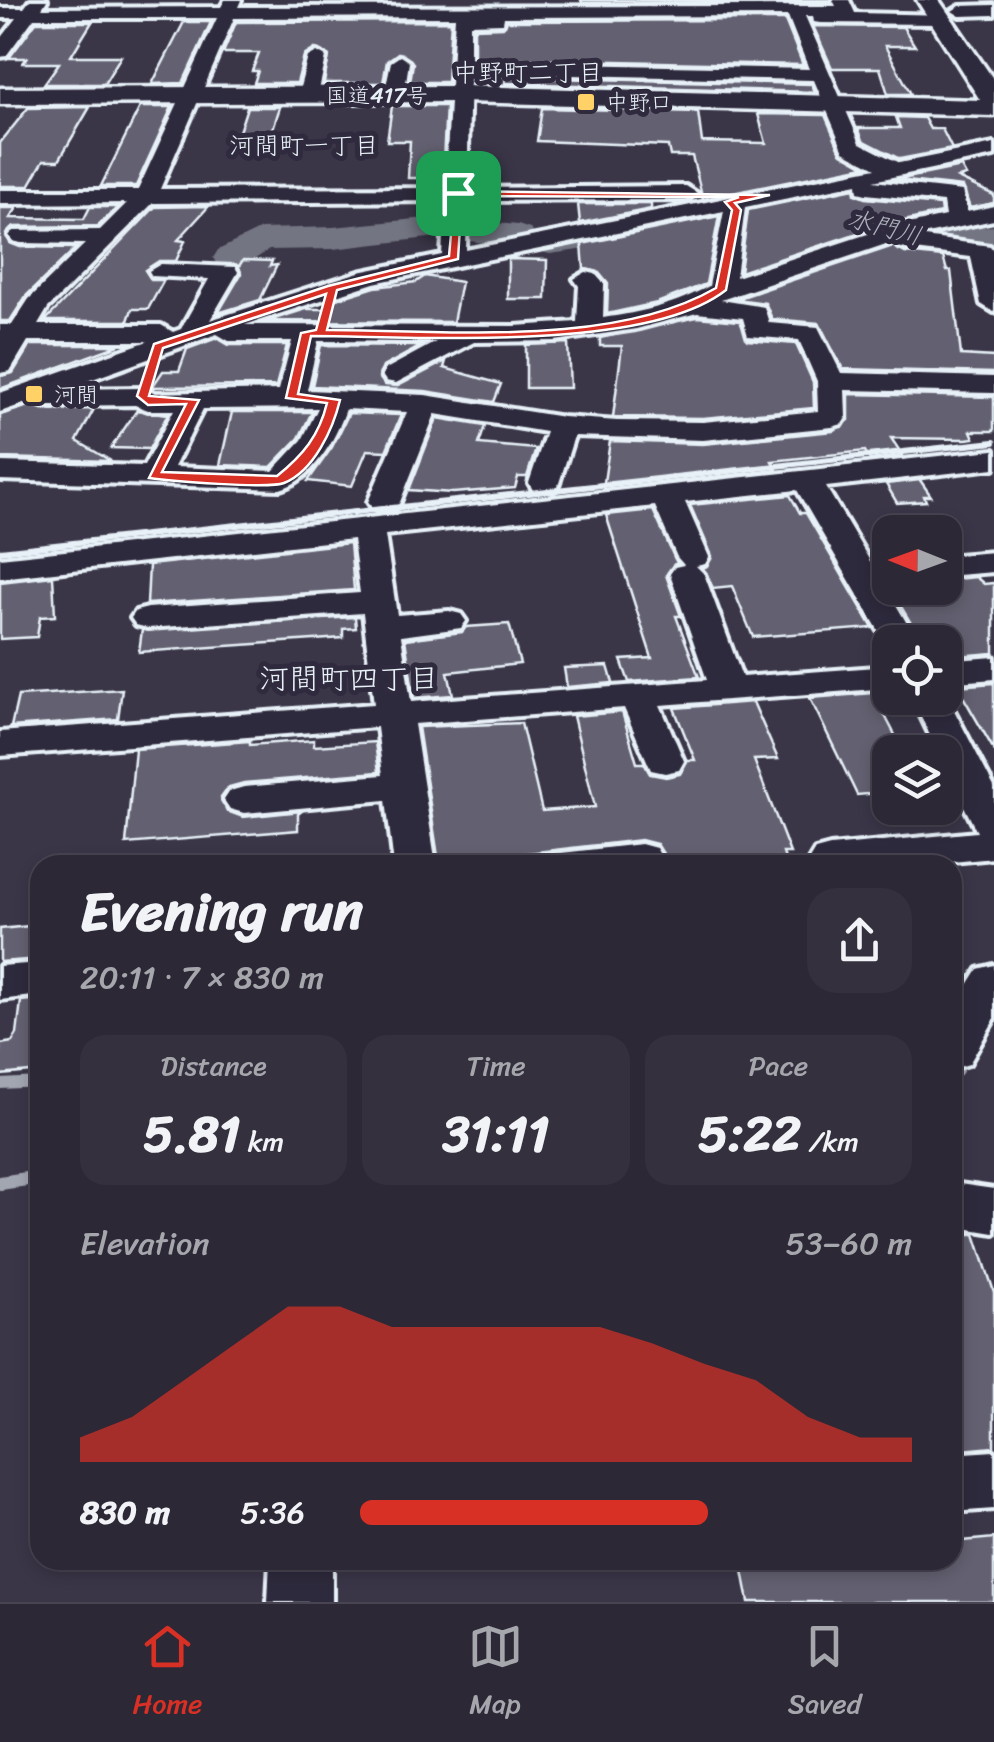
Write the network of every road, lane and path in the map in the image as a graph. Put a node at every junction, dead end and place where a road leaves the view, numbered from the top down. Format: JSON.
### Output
{"nodes":[{"id":1,"x":389,"y":6,"type":"edge"},
{"id":2,"x":708,"y":6,"type":"edge"},
{"id":3,"x":844,"y":6,"type":"edge"},
{"id":4,"x":946,"y":10,"type":"edge"},
{"id":5,"x":994,"y":10,"type":"edge"},
{"id":6,"x":465,"y":11,"type":"junction"},
{"id":7,"x":29,"y":13,"type":"edge"},
{"id":8,"x":226,"y":13,"type":"edge"},
{"id":9,"x":795,"y":15,"type":"junction"},
{"id":10,"x":0,"y":16,"type":"edge"},
{"id":11,"x":578,"y":22,"type":"edge"},
{"id":12,"x":531,"y":43,"type":"junction"},
{"id":13,"x":0,"y":52,"type":"edge"},
{"id":14,"x":318,"y":58,"type":"dead end"},
{"id":15,"x":994,"y":58,"type":"edge"},
{"id":16,"x":400,"y":62,"type":"dead end"},
{"id":17,"x":460,"y":67,"type":"junction"},
{"id":18,"x":821,"y":75,"type":"junction"},
{"id":19,"x":728,"y":87,"type":"junction"},
{"id":20,"x":462,"y":94,"type":"junction"},
{"id":21,"x":192,"y":95,"type":"junction"},
{"id":22,"x":308,"y":95,"type":"junction"},
{"id":23,"x":394,"y":95,"type":"junction"},
{"id":24,"x":0,"y":96,"type":"edge"},
{"id":25,"x":994,"y":100,"type":"edge"},
{"id":26,"x":830,"y":104,"type":"junction"},
{"id":27,"x":994,"y":108,"type":"edge"},
{"id":28,"x":994,"y":150,"type":"edge"},
{"id":29,"x":951,"y":158,"type":"junction"},
{"id":30,"x":895,"y":170,"type":"junction"},
{"id":31,"x":980,"y":173,"type":"dead end"},
{"id":32,"x":849,"y":178,"type":"junction"},
{"id":33,"x":458,"y":193,"type":"junction"},
{"id":34,"x":766,"y":195,"type":"junction"},
{"id":35,"x":146,"y":196,"type":"junction"},
{"id":36,"x":0,"y":197,"type":"edge"},
{"id":37,"x":729,"y":202,"type":"junction"},
{"id":38,"x":994,"y":213,"type":"edge"},
{"id":39,"x":957,"y":220,"type":"junction"},
{"id":40,"x":893,"y":234,"type":"junction"},
{"id":41,"x":21,"y":236,"type":"dead end"},
{"id":42,"x":105,"y":236,"type":"junction"},
{"id":43,"x":454,"y":257,"type":"junction"},
{"id":44,"x":40,"y":262,"type":"dead end"},
{"id":45,"x":80,"y":262,"type":"junction"},
{"id":46,"x":160,"y":271,"type":"dead end"},
{"id":47,"x":586,"y":279,"type":"dead end"},
{"id":48,"x":332,"y":288,"type":"junction"},
{"id":49,"x":720,"y":290,"type":"junction"},
{"id":50,"x":373,"y":302,"type":"dead end"},
{"id":51,"x":994,"y":304,"type":"edge"},
{"id":52,"x":693,"y":306,"type":"junction"},
{"id":53,"x":590,"y":328,"type":"junction"},
{"id":54,"x":10,"y":333,"type":"edge"},
{"id":55,"x":195,"y":333,"type":"junction"},
{"id":56,"x":314,"y":333,"type":"junction"},
{"id":57,"x":388,"y":333,"type":"junction"},
{"id":58,"x":471,"y":333,"type":"junction"},
{"id":59,"x":158,"y":346,"type":"junction"},
{"id":60,"x":0,"y":364,"type":"edge"},
{"id":61,"x":396,"y":375,"type":"dead end"},
{"id":62,"x":472,"y":381,"type":"dead end"},
{"id":63,"x":831,"y":381,"type":"junction"},
{"id":64,"x":994,"y":385,"type":"edge"},
{"id":65,"x":143,"y":396,"type":"junction"},
{"id":66,"x":641,"y":396,"type":"dead end"},
{"id":67,"x":292,"y":398,"type":"junction"},
{"id":68,"x":193,"y":400,"type":"junction"},
{"id":69,"x":334,"y":400,"type":"junction"},
{"id":70,"x":5,"y":401,"type":"edge"},
{"id":71,"x":433,"y":406,"type":"junction"},
{"id":72,"x":562,"y":426,"type":"junction"},
{"id":73,"x":642,"y":430,"type":"junction"},
{"id":74,"x":994,"y":459,"type":"edge"},
{"id":75,"x":0,"y":471,"type":"edge"},
{"id":76,"x":154,"y":476,"type":"junction"},
{"id":77,"x":807,"y":480,"type":"junction"},
{"id":78,"x":544,"y":484,"type":"dead end"},
{"id":79,"x":666,"y":495,"type":"junction"},
{"id":80,"x":376,"y":515,"type":"junction"},
{"id":81,"x":994,"y":562,"type":"edge"},
{"id":82,"x":962,"y":565,"type":"edge"},
{"id":83,"x":872,"y":567,"type":"edge"},
{"id":84,"x":0,"y":568,"type":"edge"},
{"id":85,"x":380,"y":615,"type":"junction"},
{"id":86,"x":148,"y":618,"type":"dead end"},
{"id":87,"x":449,"y":621,"type":"dead end"},
{"id":88,"x":994,"y":668,"type":"edge"},
{"id":89,"x":962,"y":671,"type":"edge"},
{"id":90,"x":872,"y":678,"type":"edge"},
{"id":91,"x":729,"y":690,"type":"junction"},
{"id":92,"x":638,"y":697,"type":"junction"},
{"id":93,"x":395,"y":715,"type":"junction"},
{"id":94,"x":938,"y":715,"type":"edge"},
{"id":95,"x":0,"y":744,"type":"edge"},
{"id":96,"x":665,"y":760,"type":"dead end"},
{"id":97,"x":404,"y":786,"type":"junction"},
{"id":98,"x":244,"y":800,"type":"dead end"},
{"id":99,"x":994,"y":827,"type":"edge"},
{"id":100,"x":994,"y":844,"type":"edge"},
{"id":101,"x":414,"y":855,"type":"edge"},
{"id":102,"x":881,"y":855,"type":"edge"},
{"id":103,"x":30,"y":981,"type":"edge"},
{"id":104,"x":994,"y":982,"type":"edge"},
{"id":105,"x":0,"y":983,"type":"edge"},
{"id":106,"x":962,"y":1035,"type":"edge"},
{"id":107,"x":962,"y":1206,"type":"edge"},
{"id":108,"x":994,"y":1211,"type":"edge"},
{"id":109,"x":994,"y":1480,"type":"edge"},
{"id":110,"x":962,"y":1483,"type":"edge"},
{"id":111,"x":300,"y":1570,"type":"edge"},
{"id":112,"x":300,"y":1602,"type":"edge"}],
"edges":[{"from":1,"to":8,"type":"street"},
{"from":1,"to":11,"type":"street"},
{"from":2,"to":9,"type":"street"},
{"from":2,"to":11,"type":"street"},
{"from":3,"to":4,"type":"street"},
{"from":3,"to":9,"type":"street"},
{"from":4,"to":5,"type":"street"},
{"from":4,"to":9,"type":"street"},
{"from":4,"to":15,"type":"highway"},
{"from":4,"to":25,"type":"highway"},
{"from":6,"to":8,"type":"street"},
{"from":6,"to":11,"type":"street"},
{"from":6,"to":12,"type":"street"},
{"from":6,"to":17,"type":"street"},
{"from":7,"to":8,"type":"street"},
{"from":7,"to":10,"type":"street"},
{"from":7,"to":13,"type":"street"},
{"from":8,"to":21,"type":"street"},
{"from":9,"to":11,"type":"street"},
{"from":9,"to":18,"type":"street"},
{"from":11,"to":12,"type":"street"},
{"from":11,"to":12,"type":"street"},
{"from":11,"to":19,"type":"street"},
{"from":12,"to":17,"type":"street"},
{"from":14,"to":22,"type":"street"},
{"from":16,"to":23,"type":"street"},
{"from":17,"to":20,"type":"street"},
{"from":18,"to":19,"type":"street"},
{"from":18,"to":26,"type":"street"},
{"from":19,"to":20,"type":"highway","name":"国道417号"},
{"from":19,"to":26,"type":"highway","name":"国道417号"},
{"from":20,"to":23,"type":"highway","name":"国道417号"},
{"from":20,"to":33,"type":"street"},
{"from":21,"to":22,"type":"highway","name":"国道417号"},
{"from":21,"to":24,"type":"highway","name":"国道417号"},
{"from":21,"to":35,"type":"street"},
{"from":22,"to":23,"type":"highway","name":"国道417号"},
{"from":26,"to":27,"type":"highway","name":"国道417号"},
{"from":26,"to":30,"type":"street"},
{"from":28,"to":29,"type":"street"},
{"from":29,"to":30,"type":"street"},
{"from":29,"to":31,"type":"street"},
{"from":30,"to":32,"type":"street"},
{"from":32,"to":34,"type":"street"},
{"from":32,"to":39,"type":"street"},
{"from":33,"to":34,"type":"street"},
{"from":33,"to":35,"type":"street"},
{"from":33,"to":43,"type":"street"},
{"from":34,"to":37,"type":"street"},
{"from":35,"to":36,"type":"street"},
{"from":35,"to":42,"type":"street"},
{"from":37,"to":43,"type":"street"},
{"from":37,"to":49,"type":"street"},
{"from":38,"to":39,"type":"street"},
{"from":39,"to":40,"type":"street"},
{"from":40,"to":49,"type":"street"},
{"from":40,"to":51,"type":"street"},
{"from":41,"to":42,"type":"street"},
{"from":42,"to":45,"type":"street"},
{"from":43,"to":48,"type":"street"},
{"from":44,"to":45,"type":"street"},
{"from":45,"to":54,"type":"street"},
{"from":46,"to":55,"type":"street"},
{"from":47,"to":53,"type":"street"},
{"from":48,"to":55,"type":"street"},
{"from":48,"to":56,"type":"street"},
{"from":49,"to":52,"type":"street"},
{"from":50,"to":57,"type":"street"},
{"from":52,"to":53,"type":"street"},
{"from":52,"to":63,"type":"street"},
{"from":53,"to":58,"type":"street"},
{"from":54,"to":55,"type":"street"},
{"from":54,"to":60,"type":"street"},
{"from":55,"to":56,"type":"street"},
{"from":55,"to":59,"type":"street"},
{"from":56,"to":57,"type":"street"},
{"from":56,"to":67,"type":"street"},
{"from":57,"to":58,"type":"street"},
{"from":58,"to":61,"type":"street"},
{"from":59,"to":65,"type":"street"},
{"from":59,"to":70,"type":"street"},
{"from":62,"to":71,"type":"street"},
{"from":63,"to":64,"type":"street"},
{"from":63,"to":73,"type":"street"},
{"from":65,"to":68,"type":"street"},
{"from":65,"to":70,"type":"street"},
{"from":66,"to":73,"type":"street"},
{"from":67,"to":68,"type":"street"},
{"from":67,"to":69,"type":"street"},
{"from":68,"to":76,"type":"street"},
{"from":69,"to":71,"type":"street"},
{"from":69,"to":76,"type":"street"},
{"from":71,"to":72,"type":"street"},
{"from":71,"to":80,"type":"street"},
{"from":72,"to":73,"type":"street"},
{"from":72,"to":78,"type":"street"},
{"from":74,"to":77,"type":"street"},
{"from":75,"to":76,"type":"street"},
{"from":77,"to":79,"type":"street"},
{"from":77,"to":83,"type":"street"},
{"from":79,"to":80,"type":"street"},
{"from":79,"to":91,"type":"street"},
{"from":80,"to":84,"type":"street"},
{"from":80,"to":85,"type":"street"},
{"from":81,"to":82,"type":"street"},
{"from":85,"to":86,"type":"street"},
{"from":85,"to":87,"type":"street"},
{"from":85,"to":93,"type":"street"},
{"from":88,"to":89,"type":"street"},
{"from":90,"to":91,"type":"street"},
{"from":91,"to":92,"type":"street"},
{"from":92,"to":93,"type":"street"},
{"from":92,"to":96,"type":"street"},
{"from":93,"to":95,"type":"street"},
{"from":93,"to":97,"type":"street"},
{"from":94,"to":99,"type":"street"},
{"from":97,"to":98,"type":"street"},
{"from":97,"to":101,"type":"street"},
{"from":100,"to":102,"type":"street"},
{"from":103,"to":105,"type":"street"},
{"from":104,"to":106,"type":"street"},
{"from":107,"to":108,"type":"street"},
{"from":109,"to":110,"type":"street"},
{"from":111,"to":112,"type":"street"}]}
